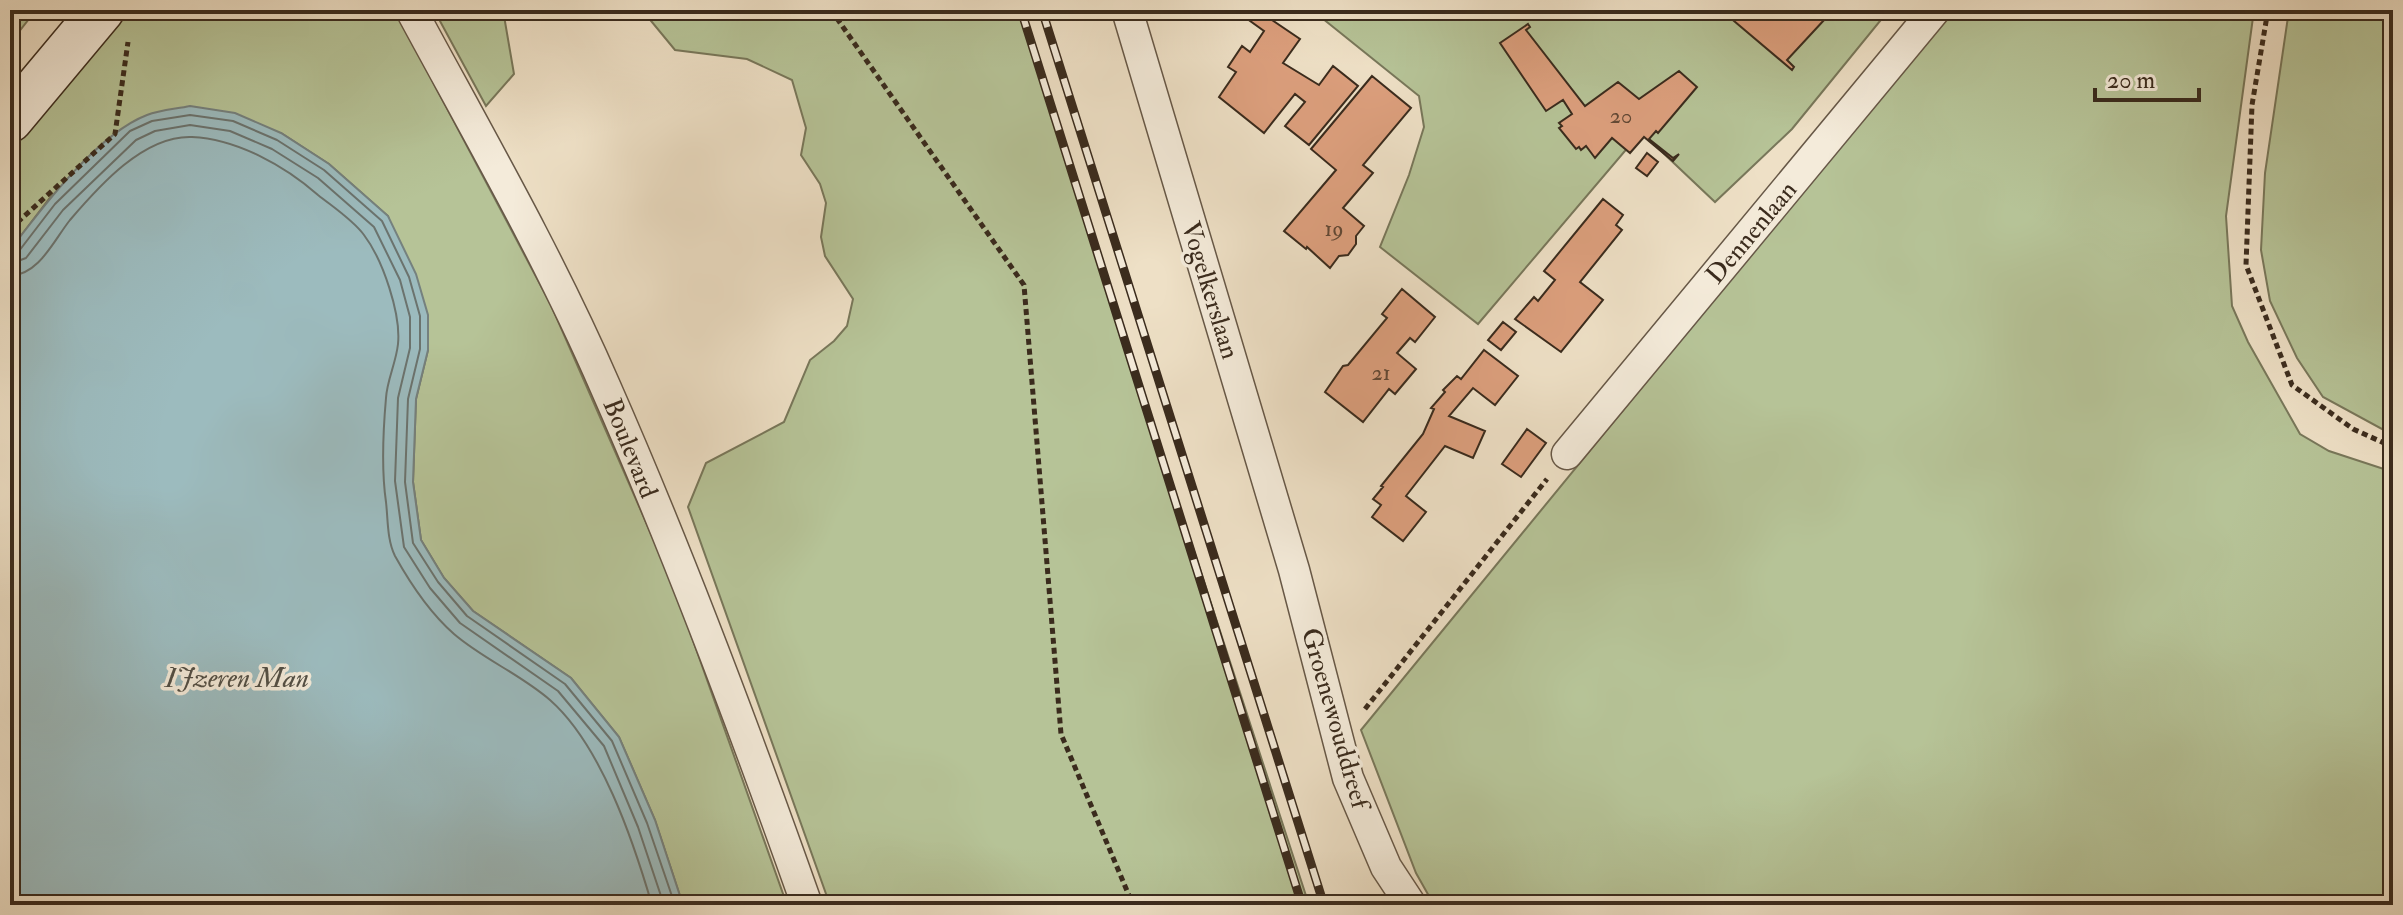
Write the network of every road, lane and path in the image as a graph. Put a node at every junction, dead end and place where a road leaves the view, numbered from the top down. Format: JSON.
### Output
{"nodes":[{"id":1,"x":411,"y":10,"type":"edge"},
{"id":2,"x":831,"y":10,"type":"edge"},
{"id":3,"x":1127,"y":10,"type":"edge"},
{"id":4,"x":1935,"y":10,"type":"edge"},
{"id":5,"x":2268,"y":10,"type":"edge"},
{"id":6,"x":116,"y":22,"type":"edge"},
{"id":7,"x":10,"y":120,"type":"edge"},
{"id":8,"x":10,"y":229,"type":"edge"},
{"id":9,"x":2393,"y":447,"type":"edge"},
{"id":10,"x":1567,"y":454,"type":"joint"},
{"id":11,"x":1294,"y":570,"type":"joint"},
{"id":12,"x":1339,"y":741,"type":"junction"},
{"id":13,"x":807,"y":905,"type":"edge"},
{"id":14,"x":1133,"y":905,"type":"edge"},
{"id":15,"x":1411,"y":905,"type":"edge"}],
"edges":[{"from":1,"to":13,"type":"street","name":"Boulevard"},
{"from":2,"to":14,"type":"path"},
{"from":3,"to":11,"type":"street","name":"Vogelkerslaan"},
{"from":4,"to":10,"type":"street","name":"Dennenlaan"},
{"from":5,"to":9,"type":"path"},
{"from":6,"to":7,"type":"main road"},
{"from":6,"to":8,"type":"path"},
{"from":10,"to":12,"type":"path"},
{"from":11,"to":12,"type":"street","name":"Groenewouddreef"},
{"from":12,"to":15,"type":"street","name":"Groenewouddreef"}]}
